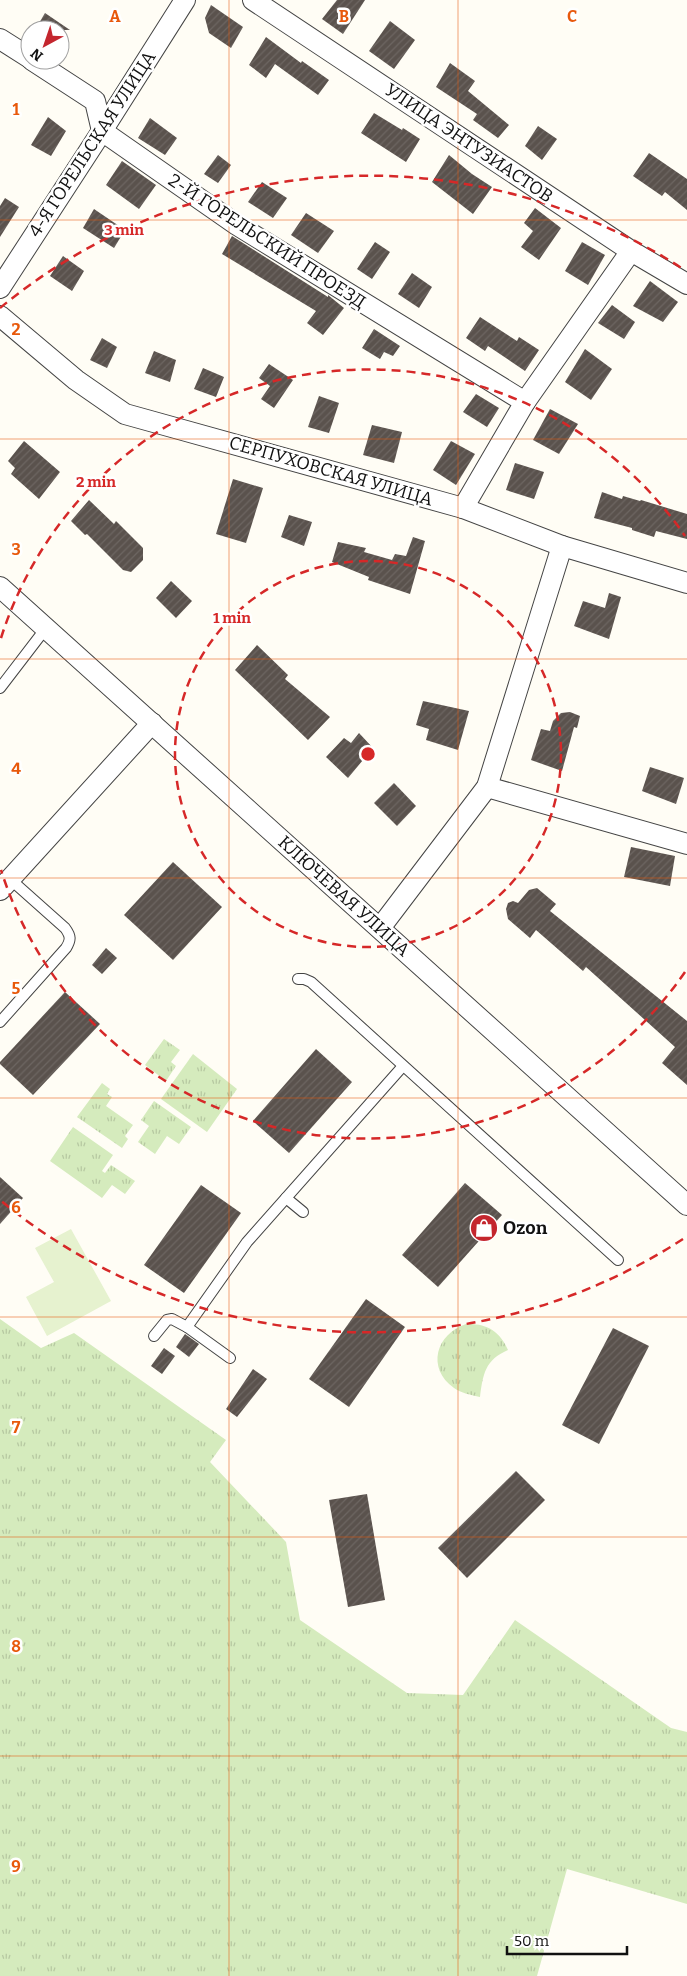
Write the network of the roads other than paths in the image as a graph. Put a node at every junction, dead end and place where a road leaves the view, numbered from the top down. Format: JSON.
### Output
{"nodes":[{"id":1,"x":185,"y":0,"type":"edge"},
{"id":2,"x":253,"y":0,"type":"edge"},
{"id":3,"x":0,"y":39,"type":"edge"},
{"id":4,"x":20,"y":52,"type":"edge"},
{"id":5,"x":48,"y":70,"type":"edge"},
{"id":6,"x":102,"y":131,"type":"junction"},
{"id":7,"x":631,"y":251,"type":"junction"},
{"id":8,"x":6,"y":265,"type":"edge"},
{"id":9,"x":687,"y":284,"type":"edge"},
{"id":10,"x":0,"y":288,"type":"edge"},
{"id":11,"x":0,"y":316,"type":"edge"},
{"id":12,"x":525,"y":402,"type":"junction"},
{"id":13,"x":463,"y":508,"type":"junction"},
{"id":14,"x":562,"y":546,"type":"junction"},
{"id":15,"x":687,"y":582,"type":"edge"},
{"id":16,"x":0,"y":587,"type":"edge"},
{"id":17,"x":46,"y":628,"type":"junction"},
{"id":18,"x":0,"y":688,"type":"edge"},
{"id":19,"x":152,"y":723,"type":"junction"},
{"id":20,"x":487,"y":787,"type":"junction"},
{"id":21,"x":687,"y":844,"type":"edge"},
{"id":22,"x":5,"y":885,"type":"edge"},
{"id":23,"x":380,"y":928,"type":"junction"},
{"id":24,"x":298,"y":979,"type":"dead end"},
{"id":25,"x":0,"y":1022,"type":"edge"},
{"id":26,"x":403,"y":1066,"type":"junction"},
{"id":27,"x":286,"y":1198,"type":"junction"},
{"id":28,"x":687,"y":1205,"type":"edge"},
{"id":29,"x":303,"y":1212,"type":"dead end"},
{"id":30,"x":618,"y":1260,"type":"dead end"},
{"id":31,"x":187,"y":1327,"type":"junction"},
{"id":32,"x":154,"y":1336,"type":"dead end"},
{"id":33,"x":230,"y":1358,"type":"dead end"}],
"edges":[{"from":1,"to":6,"type":"street","name":"4-Я ГОРЕЛЬСКАЯ УЛИЦА"},
{"from":2,"to":7,"type":"street","name":"УЛИЦА ЭНТУЗИАСТОВ"},
{"from":3,"to":4,"type":"street"},
{"from":5,"to":6,"type":"street"},
{"from":6,"to":8,"type":"street","name":"4-Я ГОРЕЛЬСКАЯ УЛИЦА"},
{"from":6,"to":12,"type":"street","name":"2-Й ГОРЕЛЬСКИЙ ПРОЕЗД"},
{"from":7,"to":9,"type":"street","name":"УЛИЦА ЭНТУЗИАСТОВ"},
{"from":7,"to":12,"type":"street"},
{"from":8,"to":10,"type":"street","name":"4-Я ГОРЕЛЬСКАЯ УЛИЦА"},
{"from":11,"to":13,"type":"street","name":"СЕРПУХОВСКАЯ УЛИЦА"},
{"from":12,"to":13,"type":"street"},
{"from":13,"to":14,"type":"street","name":"СЕРПУХОВСКАЯ УЛИЦА"},
{"from":14,"to":15,"type":"street","name":"СЕРПУХОВСКАЯ УЛИЦА"},
{"from":14,"to":20,"type":"street"},
{"from":16,"to":17,"type":"street","name":"КЛЮЧЕВАЯ УЛИЦА"},
{"from":17,"to":18,"type":"lane"},
{"from":17,"to":19,"type":"street","name":"КЛЮЧЕВАЯ УЛИЦА"},
{"from":19,"to":22,"type":"street"},
{"from":19,"to":23,"type":"street","name":"КЛЮЧЕВАЯ УЛИЦА"},
{"from":20,"to":21,"type":"street"},
{"from":20,"to":23,"type":"street"},
{"from":22,"to":25,"type":"lane"},
{"from":23,"to":28,"type":"street","name":"КЛЮЧЕВАЯ УЛИЦА"},
{"from":24,"to":26,"type":"lane"},
{"from":26,"to":27,"type":"lane"},
{"from":26,"to":30,"type":"lane"},
{"from":27,"to":29,"type":"lane"},
{"from":27,"to":31,"type":"lane"},
{"from":31,"to":32,"type":"lane"},
{"from":31,"to":33,"type":"lane"}]}
